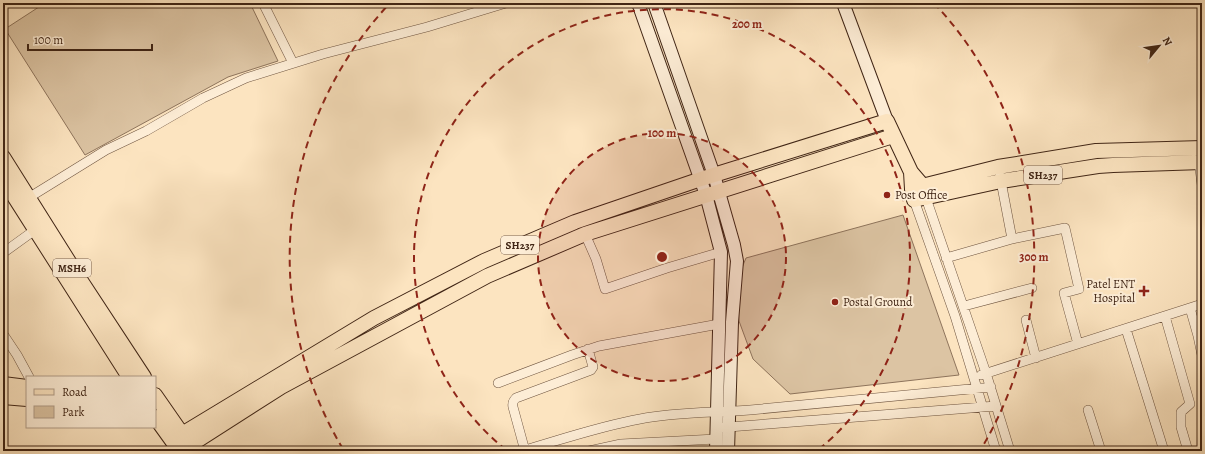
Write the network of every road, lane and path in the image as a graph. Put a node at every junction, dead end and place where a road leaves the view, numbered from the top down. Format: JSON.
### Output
{"nodes":[{"id":1,"x":263,"y":3,"type":"edge"},
{"id":2,"x":506,"y":3,"type":"edge"},
{"id":3,"x":638,"y":3,"type":"edge"},
{"id":4,"x":654,"y":3,"type":"edge"},
{"id":5,"x":843,"y":3,"type":"edge"},
{"id":6,"x":293,"y":62,"type":"junction"},
{"id":7,"x":887,"y":121,"type":"junction"},
{"id":8,"x":893,"y":136,"type":"junction"},
{"id":9,"x":3,"y":157,"type":"edge"},
{"id":10,"x":1201,"y":157,"type":"edge"},
{"id":11,"x":998,"y":167,"type":"junction"},
{"id":12,"x":708,"y":177,"type":"junction"},
{"id":13,"x":3,"y":179,"type":"edge"},
{"id":14,"x":1001,"y":181,"type":"junction"},
{"id":15,"x":1202,"y":185,"type":"edge"},
{"id":16,"x":712,"y":193,"type":"junction"},
{"id":17,"x":919,"y":193,"type":"junction"},
{"id":18,"x":24,"y":201,"type":"junction"},
{"id":19,"x":40,"y":226,"type":"junction"},
{"id":20,"x":585,"y":234,"type":"junction"},
{"id":21,"x":1012,"y":239,"type":"junction"},
{"id":22,"x":721,"y":252,"type":"junction"},
{"id":23,"x":3,"y":253,"type":"edge"},
{"id":24,"x":946,"y":258,"type":"junction"},
{"id":25,"x":1032,"y":288,"type":"dead end"},
{"id":26,"x":1202,"y":304,"type":"edge"},
{"id":27,"x":964,"y":306,"type":"junction"},
{"id":28,"x":1190,"y":308,"type":"junction"},
{"id":29,"x":1165,"y":316,"type":"junction"},
{"id":30,"x":1026,"y":320,"type":"dead end"},
{"id":31,"x":719,"y":324,"type":"junction"},
{"id":32,"x":1126,"y":329,"type":"junction"},
{"id":33,"x":3,"y":334,"type":"edge"},
{"id":34,"x":1078,"y":344,"type":"junction"},
{"id":35,"x":588,"y":349,"type":"junction"},
{"id":36,"x":1202,"y":355,"type":"edge"},
{"id":37,"x":1036,"y":358,"type":"junction"},
{"id":38,"x":986,"y":374,"type":"junction"},
{"id":39,"x":28,"y":376,"type":"edge"},
{"id":40,"x":128,"y":376,"type":"edge"},
{"id":41,"x":143,"y":376,"type":"edge"},
{"id":42,"x":975,"y":377,"type":"junction"},
{"id":43,"x":498,"y":383,"type":"dead end"},
{"id":44,"x":3,"y":384,"type":"edge"},
{"id":45,"x":26,"y":386,"type":"edge"},
{"id":46,"x":991,"y":387,"type":"junction"},
{"id":47,"x":978,"y":389,"type":"junction"},
{"id":48,"x":3,"y":397,"type":"edge"},
{"id":49,"x":26,"y":399,"type":"edge"},
{"id":50,"x":157,"y":401,"type":"edge"},
{"id":51,"x":996,"y":406,"type":"junction"},
{"id":52,"x":984,"y":408,"type":"junction"},
{"id":53,"x":1088,"y":410,"type":"dead end"},
{"id":54,"x":729,"y":411,"type":"junction"},
{"id":55,"x":716,"y":412,"type":"junction"},
{"id":56,"x":156,"y":418,"type":"edge"},
{"id":57,"x":729,"y":427,"type":"junction"},
{"id":58,"x":716,"y":433,"type":"junction"},
{"id":59,"x":181,"y":446,"type":"edge"},
{"id":60,"x":547,"y":447,"type":"edge"},
{"id":61,"x":606,"y":449,"type":"edge"},
{"id":62,"x":525,"y":450,"type":"edge"},
{"id":63,"x":589,"y":451,"type":"edge"},
{"id":64,"x":716,"y":451,"type":"edge"},
{"id":65,"x":728,"y":451,"type":"edge"},
{"id":66,"x":996,"y":451,"type":"edge"},
{"id":67,"x":1010,"y":451,"type":"edge"},
{"id":68,"x":1101,"y":451,"type":"edge"},
{"id":69,"x":1164,"y":451,"type":"edge"},
{"id":70,"x":1188,"y":451,"type":"edge"}],
"edges":[{"from":1,"to":6,"type":"street"},
{"from":2,"to":6,"type":"street"},
{"from":3,"to":12,"type":"street"},
{"from":4,"to":12,"type":"street"},
{"from":5,"to":7,"type":"street"},
{"from":6,"to":18,"type":"street"},
{"from":7,"to":8,"type":"main road"},
{"from":7,"to":12,"type":"main road","number":"SH237"},
{"from":8,"to":16,"type":"main road"},
{"from":8,"to":17,"type":"main road"},
{"from":9,"to":18,"type":"main road","number":"MSH6"},
{"from":10,"to":11,"type":"main road","number":"SH237"},
{"from":10,"to":14,"type":"main road","number":"SH237"},
{"from":10,"to":15,"type":"street"},
{"from":11,"to":14,"type":"street"},
{"from":11,"to":17,"type":"main road","number":"SH237"},
{"from":12,"to":16,"type":"street"},
{"from":12,"to":59,"type":"main road","number":"SH237"},
{"from":13,"to":18,"type":"main road","number":"MSH6"},
{"from":14,"to":17,"type":"main road","number":"SH237"},
{"from":14,"to":21,"type":"street"},
{"from":16,"to":20,"type":"main road"},
{"from":16,"to":22,"type":"street"},
{"from":16,"to":54,"type":"street"},
{"from":17,"to":24,"type":"street"},
{"from":17,"to":42,"type":"street"},
{"from":18,"to":19,"type":"main road","number":"MSH6"},
{"from":19,"to":23,"type":"street"},
{"from":19,"to":40,"type":"main road","number":"MSH6"},
{"from":19,"to":41,"type":"main road","number":"MSH6"},
{"from":20,"to":22,"type":"street"},
{"from":20,"to":59,"type":"main road"},
{"from":21,"to":24,"type":"street"},
{"from":21,"to":34,"type":"street"},
{"from":22,"to":31,"type":"street"},
{"from":24,"to":27,"type":"street"},
{"from":25,"to":27,"type":"street"},
{"from":26,"to":28,"type":"street"},
{"from":27,"to":38,"type":"street"},
{"from":28,"to":29,"type":"street"},
{"from":28,"to":36,"type":"street"},
{"from":29,"to":32,"type":"street"},
{"from":29,"to":70,"type":"street"},
{"from":30,"to":37,"type":"street"},
{"from":31,"to":35,"type":"street"},
{"from":31,"to":55,"type":"street"},
{"from":32,"to":34,"type":"street"},
{"from":32,"to":69,"type":"street"},
{"from":33,"to":39,"type":"street"},
{"from":34,"to":37,"type":"street"},
{"from":35,"to":43,"type":"street"},
{"from":35,"to":62,"type":"street"},
{"from":37,"to":38,"type":"street"},
{"from":38,"to":42,"type":"street"},
{"from":38,"to":46,"type":"street"},
{"from":42,"to":47,"type":"street"},
{"from":44,"to":45,"type":"main road"},
{"from":46,"to":47,"type":"street"},
{"from":46,"to":51,"type":"street"},
{"from":47,"to":52,"type":"street"},
{"from":47,"to":54,"type":"street"},
{"from":48,"to":49,"type":"main road"},
{"from":50,"to":59,"type":"main road"},
{"from":51,"to":52,"type":"street"},
{"from":51,"to":67,"type":"street"},
{"from":52,"to":57,"type":"street"},
{"from":52,"to":66,"type":"street"},
{"from":53,"to":68,"type":"street"},
{"from":54,"to":55,"type":"street"},
{"from":54,"to":57,"type":"street"},
{"from":55,"to":58,"type":"street"},
{"from":55,"to":60,"type":"street"},
{"from":56,"to":59,"type":"main road"},
{"from":57,"to":58,"type":"street"},
{"from":57,"to":65,"type":"street"},
{"from":58,"to":61,"type":"street"},
{"from":58,"to":64,"type":"street"},
{"from":60,"to":62,"type":"street"},
{"from":61,"to":63,"type":"street"}]}
